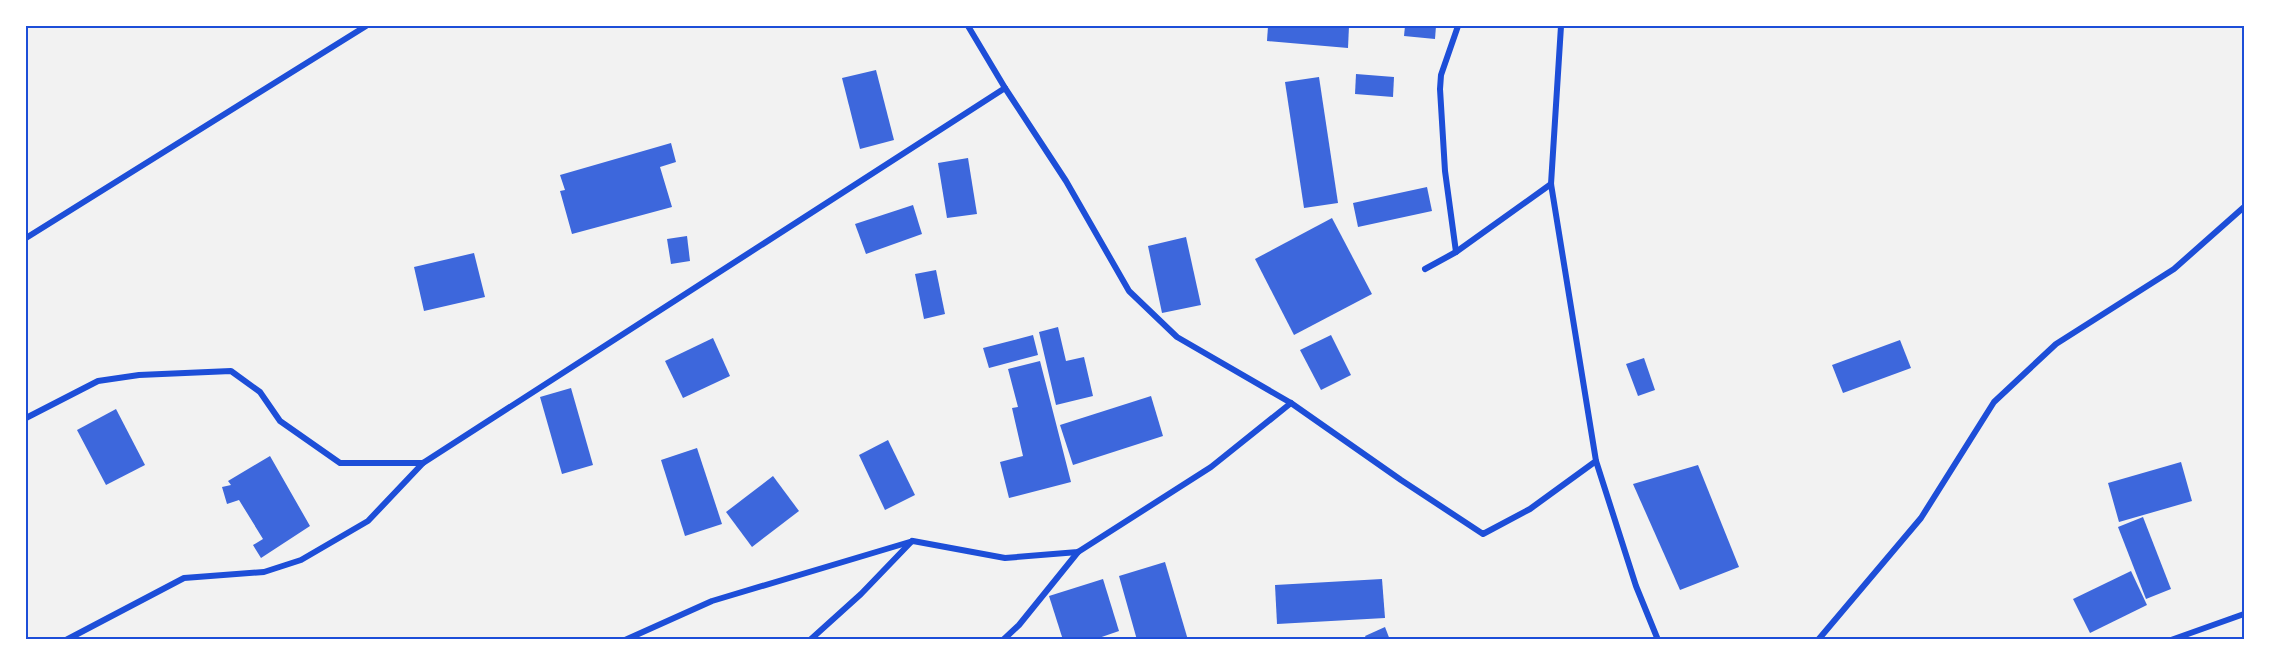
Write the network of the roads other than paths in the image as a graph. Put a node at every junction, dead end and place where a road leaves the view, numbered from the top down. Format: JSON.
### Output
{"nodes":[{"id":1,"x":366,"y":26,"type":"edge"},
{"id":2,"x":968,"y":26,"type":"edge"},
{"id":3,"x":1458,"y":26,"type":"edge"},
{"id":4,"x":1561,"y":26,"type":"edge"},
{"id":5,"x":1005,"y":88,"type":"junction"},
{"id":6,"x":1551,"y":184,"type":"junction"},
{"id":7,"x":2244,"y":207,"type":"edge"},
{"id":8,"x":26,"y":238,"type":"edge"},
{"id":9,"x":1456,"y":252,"type":"junction"},
{"id":10,"x":1425,"y":269,"type":"dead end"},
{"id":11,"x":1291,"y":403,"type":"junction"},
{"id":12,"x":26,"y":418,"type":"edge"},
{"id":13,"x":1596,"y":461,"type":"junction"},
{"id":14,"x":423,"y":463,"type":"junction"},
{"id":15,"x":913,"y":541,"type":"junction"},
{"id":16,"x":1078,"y":552,"type":"junction"},
{"id":17,"x":2244,"y":614,"type":"edge"},
{"id":18,"x":2188,"y":637,"type":"edge"},
{"id":19,"x":66,"y":639,"type":"edge"},
{"id":20,"x":625,"y":639,"type":"edge"},
{"id":21,"x":810,"y":639,"type":"edge"},
{"id":22,"x":1003,"y":639,"type":"edge"},
{"id":23,"x":1659,"y":639,"type":"edge"},
{"id":24,"x":1818,"y":639,"type":"edge"},
{"id":25,"x":2171,"y":639,"type":"edge"}],
"edges":[{"from":1,"to":8,"type":"street"},
{"from":2,"to":5,"type":"street"},
{"from":3,"to":9,"type":"street"},
{"from":4,"to":6,"type":"street"},
{"from":5,"to":11,"type":"street"},
{"from":5,"to":14,"type":"street"},
{"from":6,"to":9,"type":"street"},
{"from":6,"to":13,"type":"street"},
{"from":7,"to":24,"type":"street"},
{"from":9,"to":10,"type":"street"},
{"from":11,"to":13,"type":"street"},
{"from":11,"to":16,"type":"street"},
{"from":12,"to":14,"type":"street"},
{"from":13,"to":23,"type":"street"},
{"from":14,"to":19,"type":"street"},
{"from":15,"to":16,"type":"street"},
{"from":15,"to":20,"type":"street"},
{"from":15,"to":21,"type":"street"},
{"from":16,"to":22,"type":"street"},
{"from":17,"to":18,"type":"street"},
{"from":18,"to":25,"type":"street"}]}
